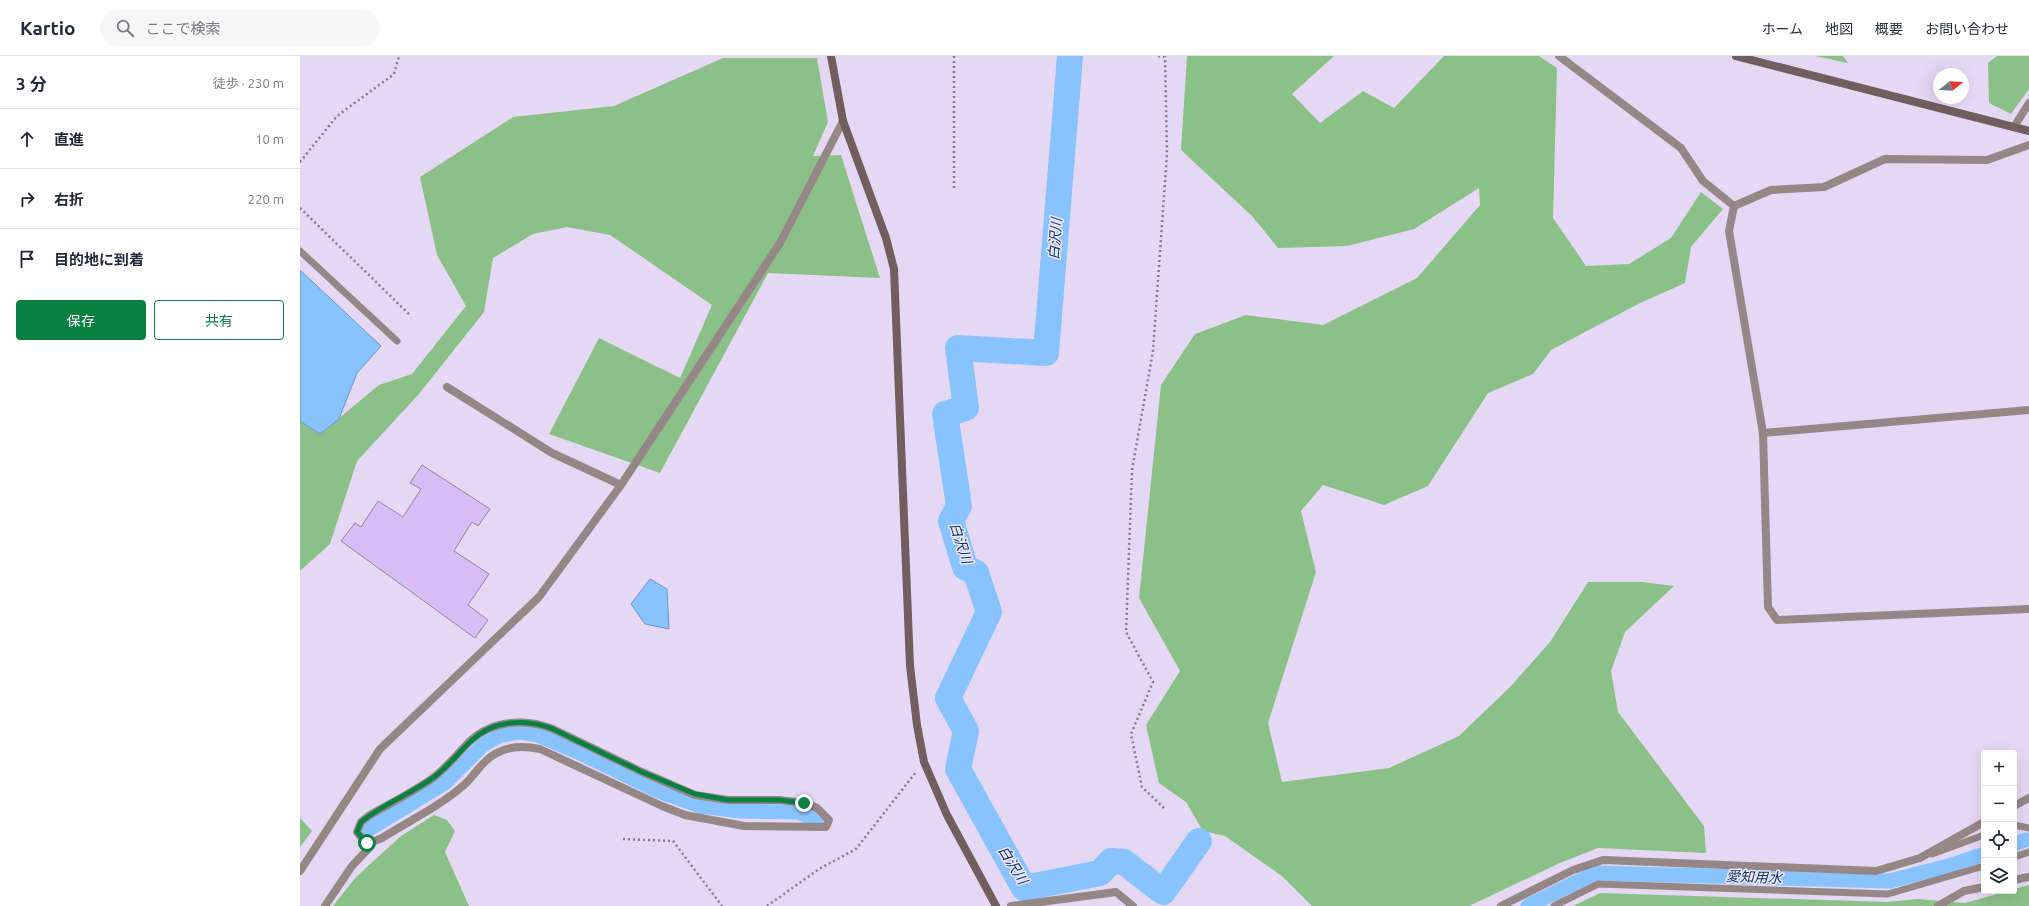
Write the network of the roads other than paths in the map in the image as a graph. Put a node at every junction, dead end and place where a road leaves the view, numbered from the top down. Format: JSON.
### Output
{"nodes":[{"id":1,"x":831,"y":56,"type":"edge"},
{"id":2,"x":1559,"y":56,"type":"edge"},
{"id":3,"x":1736,"y":56,"type":"edge"},
{"id":4,"x":2029,"y":103,"type":"edge"},
{"id":5,"x":843,"y":121,"type":"junction"},
{"id":6,"x":2014,"y":127,"type":"junction"},
{"id":7,"x":2029,"y":130,"type":"edge"},
{"id":8,"x":2029,"y":145,"type":"edge"},
{"id":9,"x":1734,"y":206,"type":"junction"},
{"id":10,"x":300,"y":251,"type":"edge"},
{"id":11,"x":398,"y":341,"type":"dead end"},
{"id":12,"x":447,"y":387,"type":"dead end"},
{"id":13,"x":2029,"y":410,"type":"edge"},
{"id":14,"x":1763,"y":433,"type":"junction"},
{"id":15,"x":621,"y":485,"type":"junction"},
{"id":16,"x":2029,"y":609,"type":"edge"},
{"id":17,"x":2029,"y":798,"type":"edge"},
{"id":18,"x":2017,"y":804,"type":"edge"},
{"id":19,"x":1981,"y":824,"type":"edge"},
{"id":20,"x":2017,"y":826,"type":"edge"},
{"id":21,"x":2029,"y":828,"type":"edge"},
{"id":22,"x":1981,"y":836,"type":"edge"},
{"id":23,"x":372,"y":842,"type":"junction"},
{"id":24,"x":2029,"y":852,"type":"edge"},
{"id":25,"x":2017,"y":856,"type":"edge"},
{"id":26,"x":1920,"y":858,"type":"junction"},
{"id":27,"x":1981,"y":867,"type":"edge"},
{"id":28,"x":300,"y":871,"type":"edge"},
{"id":29,"x":2029,"y":877,"type":"edge"},
{"id":30,"x":2017,"y":879,"type":"edge"},
{"id":31,"x":1981,"y":888,"type":"edge"},
{"id":32,"x":325,"y":906,"type":"edge"},
{"id":33,"x":996,"y":906,"type":"edge"},
{"id":34,"x":1011,"y":906,"type":"edge"},
{"id":35,"x":1133,"y":906,"type":"edge"},
{"id":36,"x":1501,"y":906,"type":"edge"},
{"id":37,"x":1554,"y":906,"type":"edge"},
{"id":38,"x":1938,"y":906,"type":"edge"}],
"edges":[{"from":1,"to":5,"type":"street"},
{"from":2,"to":9,"type":"street"},
{"from":3,"to":6,"type":"street"},
{"from":4,"to":6,"type":"street"},
{"from":5,"to":15,"type":"street"},
{"from":5,"to":33,"type":"street"},
{"from":6,"to":7,"type":"street"},
{"from":8,"to":9,"type":"street"},
{"from":9,"to":14,"type":"street"},
{"from":10,"to":11,"type":"lane"},
{"from":12,"to":15,"type":"street"},
{"from":13,"to":14,"type":"street"},
{"from":14,"to":16,"type":"street"},
{"from":15,"to":28,"type":"street"},
{"from":17,"to":18,"type":"street"},
{"from":19,"to":26,"type":"street"},
{"from":20,"to":21,"type":"lane"},
{"from":22,"to":26,"type":"lane"},
{"from":23,"to":23,"type":"street"},
{"from":23,"to":32,"type":"street"},
{"from":24,"to":25,"type":"lane"},
{"from":26,"to":36,"type":"street"},
{"from":27,"to":37,"type":"lane"},
{"from":29,"to":30,"type":"street"},
{"from":31,"to":38,"type":"street"},
{"from":34,"to":35,"type":"street"}]}
